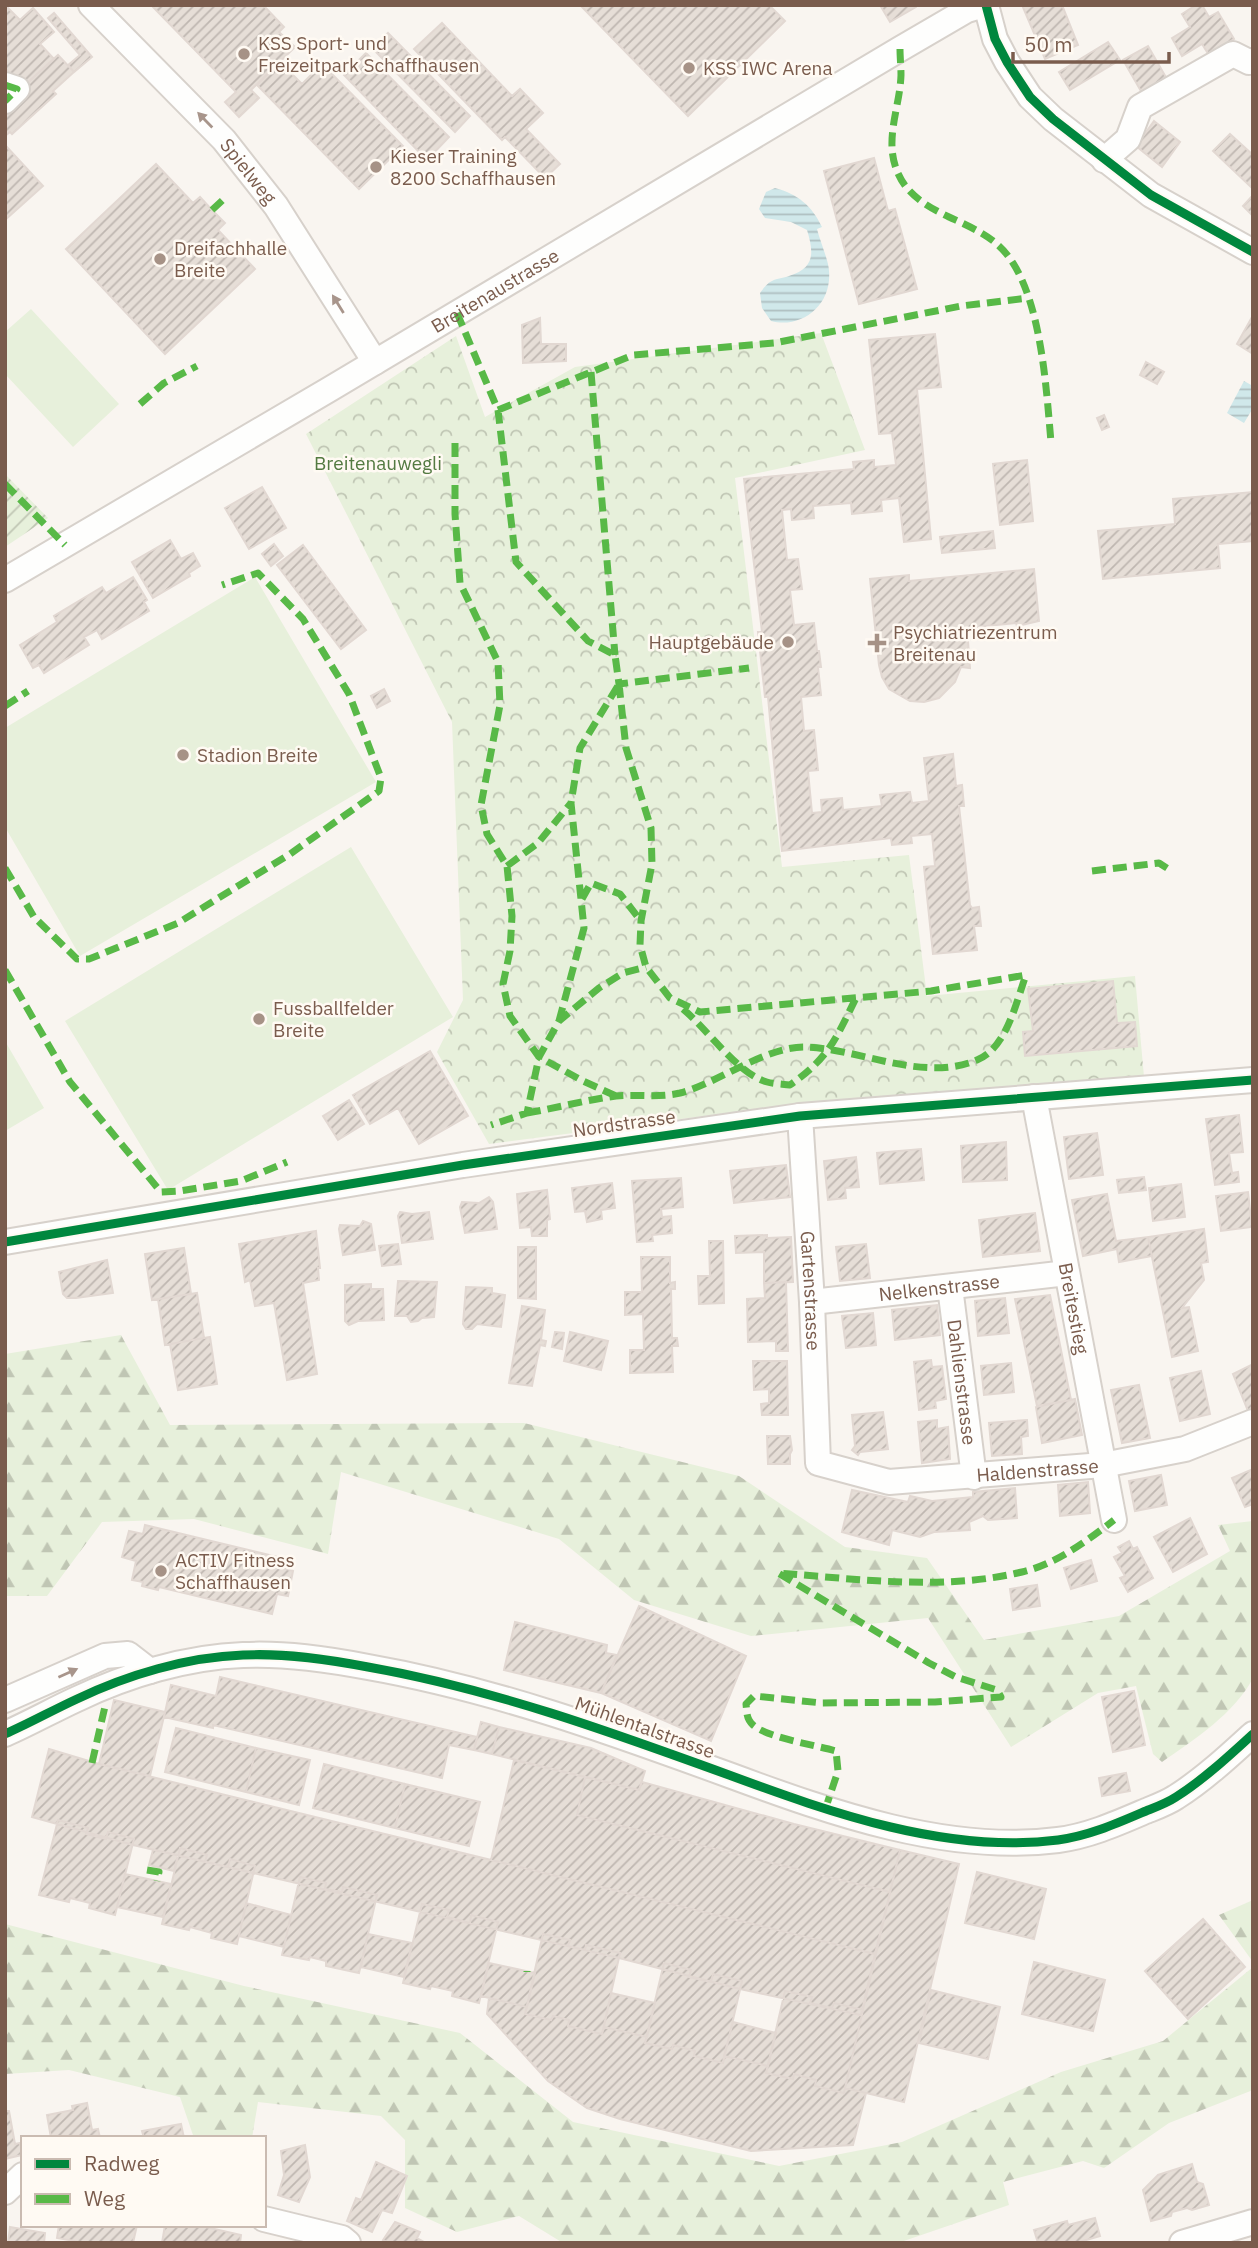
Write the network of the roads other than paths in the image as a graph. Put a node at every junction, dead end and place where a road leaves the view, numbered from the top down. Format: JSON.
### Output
{"nodes":[{"id":1,"x":91,"y":5,"type":"edge"},
{"id":2,"x":985,"y":5,"type":"edge"},
{"id":3,"x":1253,"y":61,"type":"edge"},
{"id":4,"x":5,"y":85,"type":"edge"},
{"id":5,"x":5,"y":100,"type":"edge"},
{"id":6,"x":1104,"y":160,"type":"junction"},
{"id":7,"x":1253,"y":252,"type":"edge"},
{"id":8,"x":375,"y":362,"type":"junction"},
{"id":9,"x":5,"y":580,"type":"edge"},
{"id":10,"x":1253,"y":1080,"type":"edge"},
{"id":11,"x":1034,"y":1097,"type":"junction"},
{"id":12,"x":800,"y":1116,"type":"junction"},
{"id":13,"x":5,"y":1242,"type":"edge"},
{"id":14,"x":1067,"y":1273,"type":"junction"},
{"id":15,"x":950,"y":1287,"type":"junction"},
{"id":16,"x":812,"y":1302,"type":"junction"},
{"id":17,"x":1253,"y":1422,"type":"edge"},
{"id":18,"x":818,"y":1463,"type":"joint"},
{"id":19,"x":1103,"y":1465,"type":"junction"},
{"id":20,"x":974,"y":1476,"type":"junction"},
{"id":21,"x":1114,"y":1520,"type":"dead end"},
{"id":22,"x":150,"y":1671,"type":"junction"},
{"id":23,"x":5,"y":1700,"type":"edge"},
{"id":24,"x":5,"y":1734,"type":"edge"},
{"id":25,"x":1253,"y":1734,"type":"edge"},
{"id":26,"x":21,"y":2177,"type":"edge"},
{"id":27,"x":5,"y":2192,"type":"edge"},
{"id":28,"x":266,"y":2219,"type":"edge"},
{"id":29,"x":1253,"y":2222,"type":"edge"},
{"id":30,"x":348,"y":2243,"type":"edge"},
{"id":31,"x":1182,"y":2243,"type":"edge"}],
"edges":[{"from":8,"to":1,"type":"street","name":"Spielweg","one_way":true},
{"from":2,"to":6,"type":"street"},
{"from":2,"to":8,"type":"street","name":"Breitenaustrasse"},
{"from":3,"to":6,"type":"street"},
{"from":4,"to":5,"type":"street"},
{"from":6,"to":7,"type":"street"},
{"from":8,"to":9,"type":"street","name":"Breitenaustrasse"},
{"from":10,"to":11,"type":"street","name":"Nordstrasse"},
{"from":11,"to":12,"type":"street","name":"Nordstrasse"},
{"from":11,"to":14,"type":"street","name":"Breitestieg"},
{"from":12,"to":13,"type":"street","name":"Nordstrasse"},
{"from":12,"to":16,"type":"street","name":"Gartenstrasse"},
{"from":14,"to":15,"type":"street","name":"Nelkenstrasse"},
{"from":14,"to":19,"type":"street","name":"Breitestieg"},
{"from":15,"to":16,"type":"street","name":"Nelkenstrasse"},
{"from":15,"to":20,"type":"street","name":"Dahlienstrasse"},
{"from":16,"to":18,"type":"street","name":"Gartenstrasse"},
{"from":17,"to":19,"type":"street","name":"Haldenstrasse"},
{"from":18,"to":20,"type":"street","name":"Haldenstrasse"},
{"from":19,"to":20,"type":"street","name":"Haldenstrasse"},
{"from":19,"to":21,"type":"street","name":"Breitestieg"},
{"from":23,"to":22,"type":"street","one_way":true},
{"from":22,"to":24,"type":"street","name":"Mühlentalstrasse"},
{"from":22,"to":25,"type":"street","name":"Mühlentalstrasse"},
{"from":26,"to":27,"type":"street"},
{"from":28,"to":30,"type":"street"},
{"from":29,"to":31,"type":"street"}]}
